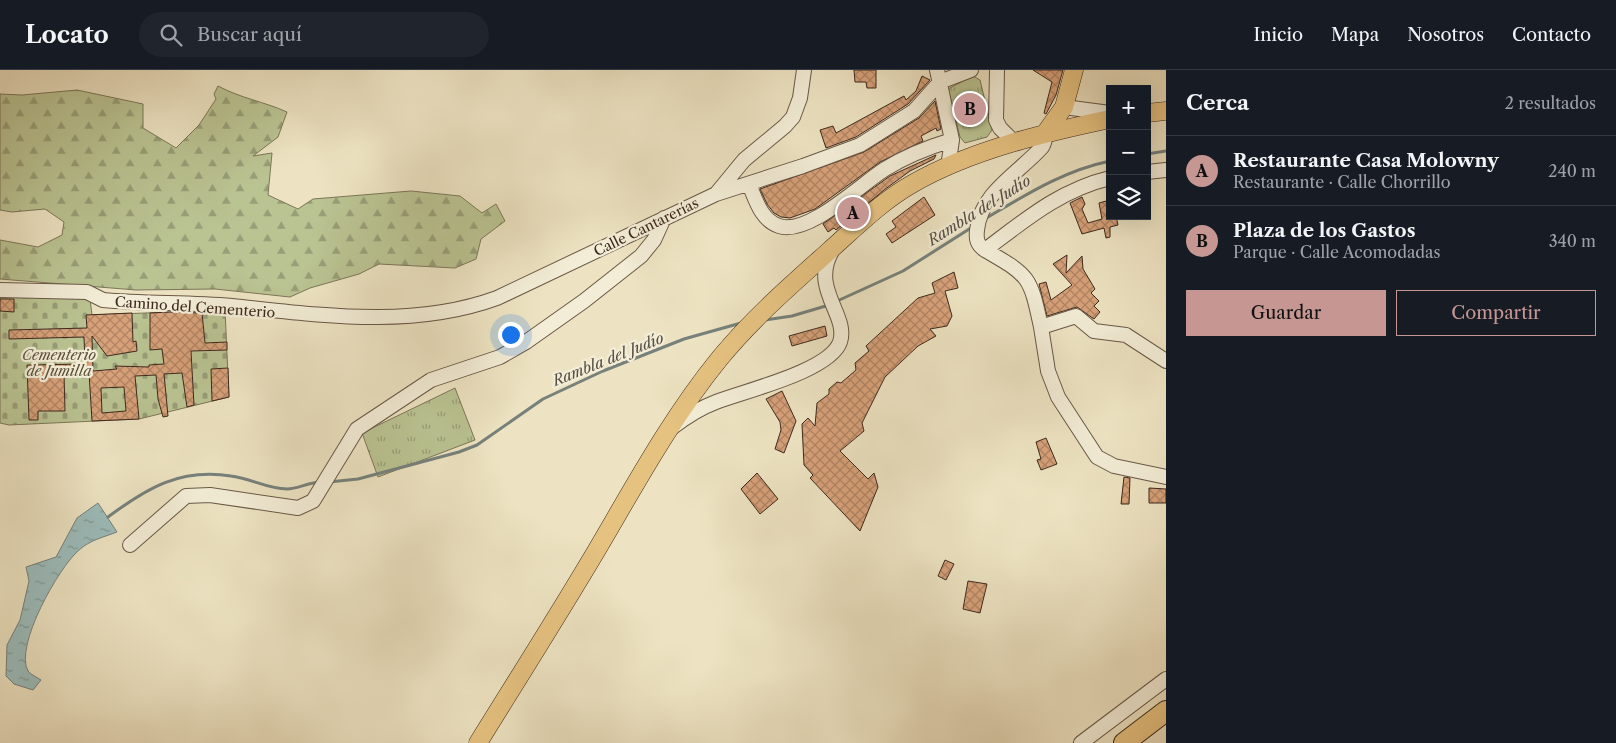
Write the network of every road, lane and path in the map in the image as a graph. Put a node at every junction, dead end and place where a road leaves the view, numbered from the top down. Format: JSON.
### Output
{"nodes":[{"id":1,"x":804,"y":70,"type":"edge"},
{"id":2,"x":813,"y":70,"type":"edge"},
{"id":3,"x":971,"y":70,"type":"edge"},
{"id":4,"x":997,"y":70,"type":"edge"},
{"id":5,"x":1074,"y":70,"type":"edge"},
{"id":6,"x":939,"y":76,"type":"edge"},
{"id":7,"x":802,"y":90,"type":"junction"},
{"id":8,"x":1064,"y":107,"type":"junction"},
{"id":9,"x":1166,"y":111,"type":"edge"},
{"id":10,"x":1106,"y":112,"type":"edge"},
{"id":11,"x":1151,"y":113,"type":"edge"},
{"id":12,"x":1106,"y":120,"type":"edge"},
{"id":13,"x":1046,"y":132,"type":"junction"},
{"id":14,"x":952,"y":140,"type":"junction"},
{"id":15,"x":1015,"y":143,"type":"junction"},
{"id":16,"x":948,"y":167,"type":"junction"},
{"id":17,"x":1166,"y":170,"type":"edge"},
{"id":18,"x":1151,"y":172,"type":"edge"},
{"id":19,"x":1106,"y":179,"type":"edge"},
{"id":20,"x":749,"y":184,"type":"junction"},
{"id":21,"x":716,"y":194,"type":"junction"},
{"id":22,"x":664,"y":218,"type":"junction"},
{"id":23,"x":981,"y":245,"type":"junction"},
{"id":24,"x":835,"y":246,"type":"junction"},
{"id":25,"x":0,"y":290,"type":"edge"},
{"id":26,"x":332,"y":316,"type":"joint"},
{"id":27,"x":1040,"y":327,"type":"junction"},
{"id":28,"x":1166,"y":360,"type":"edge"},
{"id":29,"x":668,"y":432,"type":"junction"},
{"id":30,"x":1166,"y":477,"type":"edge"},
{"id":31,"x":130,"y":545,"type":"dead end"},
{"id":32,"x":1166,"y":679,"type":"edge"},
{"id":33,"x":1166,"y":711,"type":"edge"},
{"id":34,"x":478,"y":743,"type":"edge"},
{"id":35,"x":1081,"y":743,"type":"edge"},
{"id":36,"x":1124,"y":743,"type":"edge"}],
"edges":[{"from":1,"to":7,"type":"street"},
{"from":2,"to":7,"type":"street"},
{"from":3,"to":6,"type":"street"},
{"from":4,"to":15,"type":"street"},
{"from":5,"to":8,"type":"main road"},
{"from":6,"to":14,"type":"street"},
{"from":6,"to":20,"type":"street","name":"Calle Cantarerías"},
{"from":7,"to":21,"type":"street"},
{"from":8,"to":10,"type":"street"},
{"from":8,"to":13,"type":"main road"},
{"from":9,"to":11,"type":"main road"},
{"from":12,"to":13,"type":"main road"},
{"from":13,"to":15,"type":"main road"},
{"from":13,"to":23,"type":"street"},
{"from":14,"to":16,"type":"street"},
{"from":14,"to":20,"type":"street"},
{"from":15,"to":16,"type":"main road"},
{"from":16,"to":24,"type":"main road"},
{"from":17,"to":18,"type":"street"},
{"from":19,"to":23,"type":"street"},
{"from":20,"to":21,"type":"street","name":"Calle Cantarerías"},
{"from":21,"to":22,"type":"street","name":"Calle Cantarerías"},
{"from":22,"to":26,"type":"street","name":"Calle Cantarerías"},
{"from":22,"to":31,"type":"street"},
{"from":23,"to":27,"type":"street"},
{"from":24,"to":29,"type":"main road"},
{"from":24,"to":29,"type":"street"},
{"from":25,"to":26,"type":"street","name":"Camino del Cementerio"},
{"from":27,"to":28,"type":"street"},
{"from":27,"to":30,"type":"street"},
{"from":29,"to":34,"type":"main road"},
{"from":32,"to":35,"type":"street"},
{"from":33,"to":36,"type":"highway"}]}
